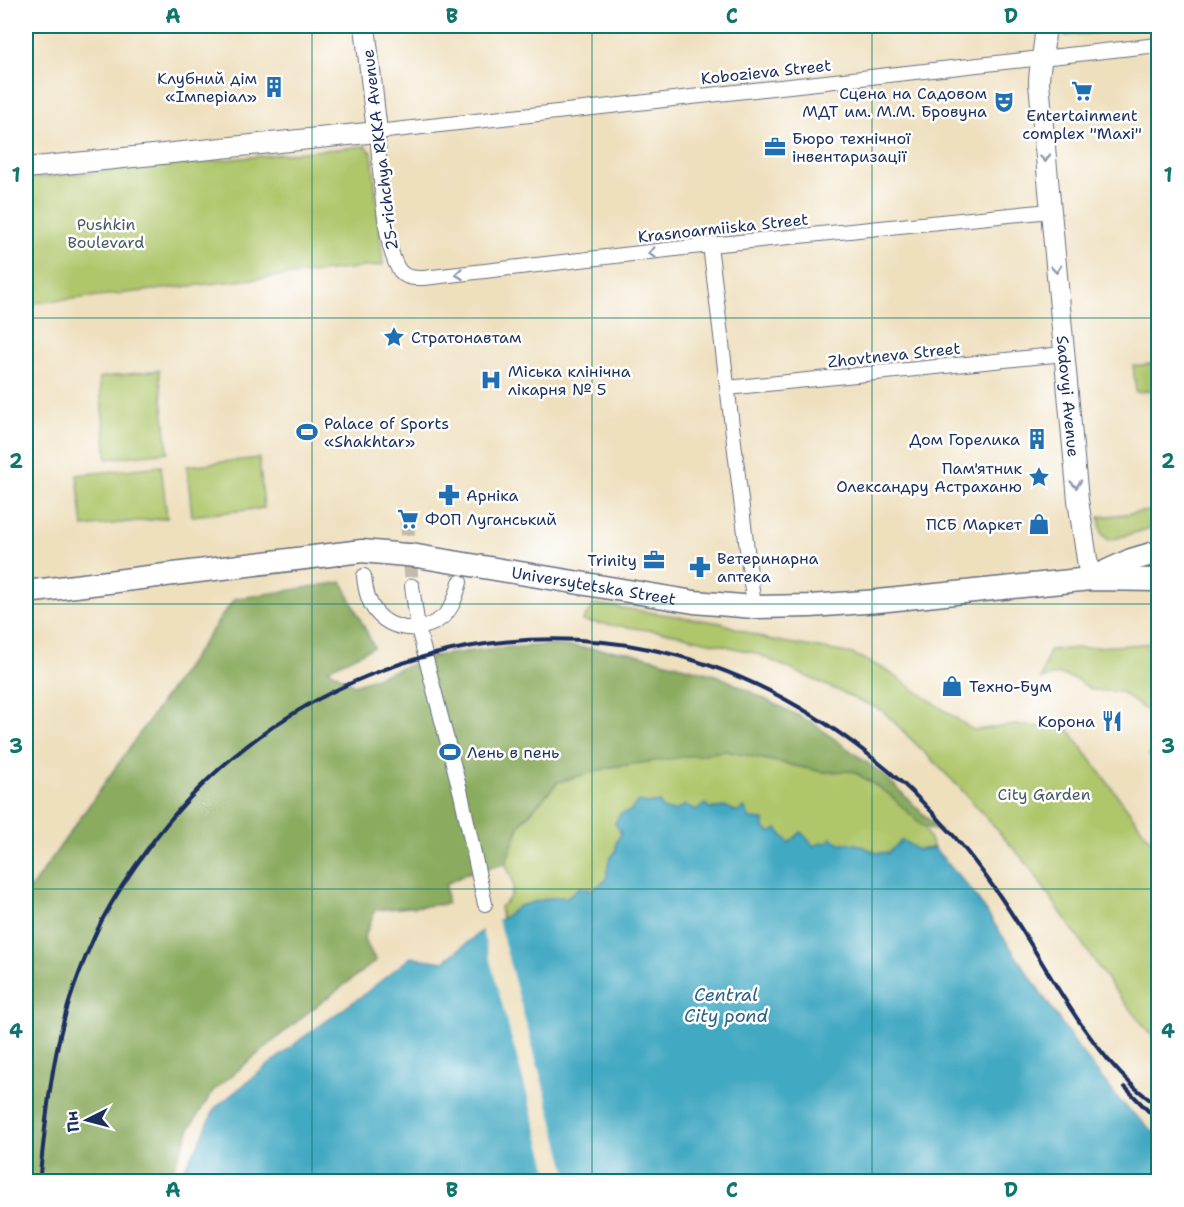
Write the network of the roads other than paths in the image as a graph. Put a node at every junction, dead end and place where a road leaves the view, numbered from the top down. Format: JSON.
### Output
{"nodes":[{"id":1,"x":365,"y":26,"type":"edge"},
{"id":2,"x":1045,"y":26,"type":"edge"},
{"id":3,"x":1158,"y":45,"type":"edge"},
{"id":4,"x":1041,"y":58,"type":"junction"},
{"id":5,"x":377,"y":132,"type":"junction"},
{"id":6,"x":26,"y":168,"type":"edge"},
{"id":7,"x":1050,"y":211,"type":"junction"},
{"id":8,"x":710,"y":245,"type":"junction"},
{"id":9,"x":401,"y":273,"type":"joint"},
{"id":10,"x":1064,"y":354,"type":"junction"},
{"id":11,"x":727,"y":388,"type":"junction"},
{"id":12,"x":1158,"y":552,"type":"edge"},
{"id":13,"x":364,"y":576,"type":"dead end"},
{"id":14,"x":1090,"y":579,"type":"junction"},
{"id":15,"x":1158,"y":580,"type":"edge"},
{"id":16,"x":459,"y":582,"type":"dead end"},
{"id":17,"x":412,"y":586,"type":"tunnel mouth"},
{"id":18,"x":26,"y":592,"type":"edge"},
{"id":19,"x":754,"y":607,"type":"junction"},
{"id":20,"x":418,"y":628,"type":"junction"},
{"id":21,"x":485,"y":904,"type":"dead end"}],
"edges":[{"from":1,"to":5,"type":"street","name":"25-richchya RKKA Avenue"},
{"from":2,"to":4,"type":"street","name":"Sadovyi Avenue"},
{"from":3,"to":4,"type":"street","name":"Kobozieva Street"},
{"from":4,"to":5,"type":"street","name":"Kobozieva Street"},
{"from":4,"to":7,"type":"street","name":"Sadovyi Avenue","one_way":true},
{"from":5,"to":6,"type":"street"},
{"from":5,"to":9,"type":"street","name":"25-richchya RKKA Avenue"},
{"from":7,"to":8,"type":"street","name":"Krasnoarmiiska Street"},
{"from":7,"to":10,"type":"street","name":"Sadovyi Avenue","one_way":true},
{"from":8,"to":9,"type":"street","name":"Krasnoarmiiska Street","one_way":true},
{"from":8,"to":11,"type":"street"},
{"from":10,"to":11,"type":"street","name":"Zhovtneva Street"},
{"from":10,"to":14,"type":"street","name":"Sadovyi Avenue","one_way":true},
{"from":11,"to":19,"type":"street"},
{"from":12,"to":14,"type":"main road","name":"Universytetska Street"},
{"from":13,"to":20,"type":"street"},
{"from":14,"to":15,"type":"main road"},
{"from":14,"to":19,"type":"main road","name":"Universytetska Street"},
{"from":16,"to":20,"type":"street"},
{"from":17,"to":20,"type":"street"},
{"from":18,"to":19,"type":"main road","name":"Universytetska Street"},
{"from":20,"to":21,"type":"street"}]}
